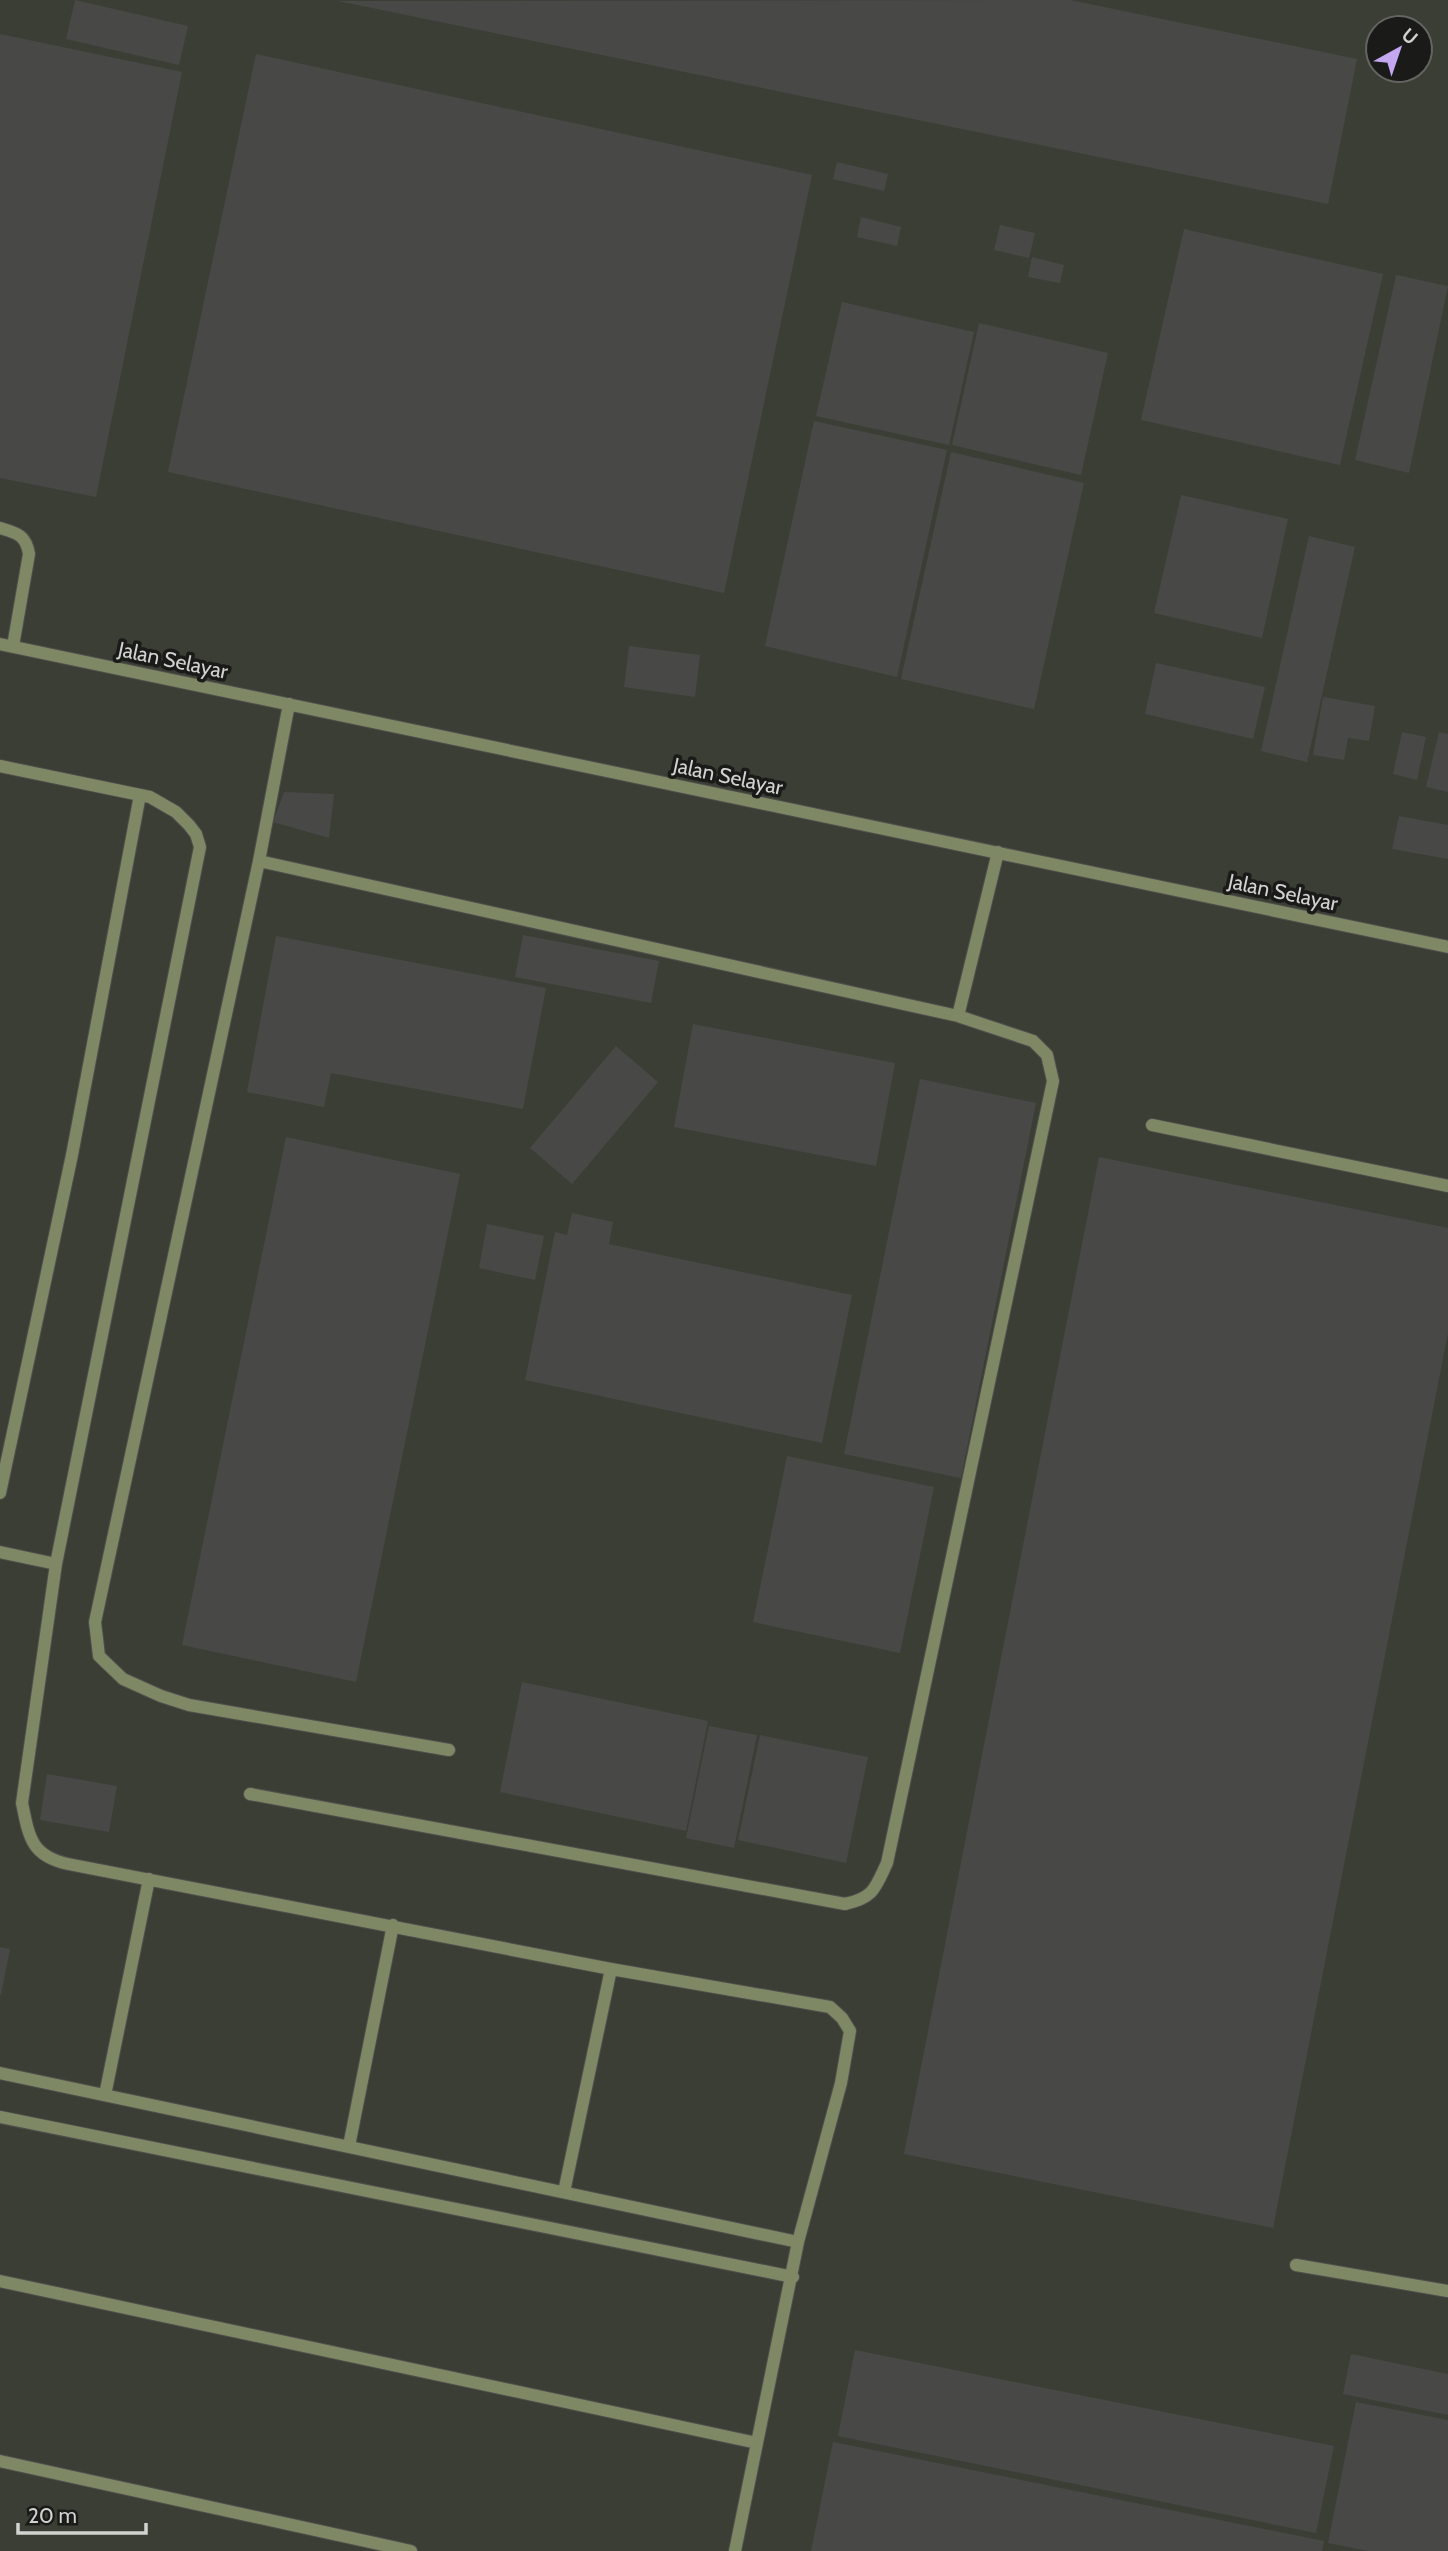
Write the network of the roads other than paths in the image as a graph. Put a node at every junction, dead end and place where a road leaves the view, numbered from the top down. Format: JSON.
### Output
{"nodes":[{"id":1,"x":0,"y":528,"type":"edge"},
{"id":2,"x":7,"y":645,"type":"edge"},
{"id":3,"x":289,"y":704,"type":"junction"},
{"id":4,"x":0,"y":766,"type":"edge"},
{"id":5,"x":140,"y":795,"type":"junction"},
{"id":6,"x":998,"y":852,"type":"junction"},
{"id":7,"x":259,"y":861,"type":"junction"},
{"id":8,"x":1448,"y":947,"type":"edge"},
{"id":9,"x":958,"y":1016,"type":"junction"},
{"id":10,"x":1152,"y":1125,"type":"dead end"},
{"id":11,"x":1448,"y":1186,"type":"edge"},
{"id":12,"x":0,"y":1493,"type":"edge"},
{"id":13,"x":0,"y":1552,"type":"edge"},
{"id":14,"x":56,"y":1564,"type":"junction"},
{"id":15,"x":449,"y":1750,"type":"dead end"},
{"id":16,"x":250,"y":1794,"type":"dead end"},
{"id":17,"x":149,"y":1879,"type":"junction"},
{"id":18,"x":393,"y":1925,"type":"junction"},
{"id":19,"x":611,"y":1969,"type":"junction"},
{"id":20,"x":0,"y":2073,"type":"edge"},
{"id":21,"x":104,"y":2095,"type":"junction"},
{"id":22,"x":0,"y":2117,"type":"edge"},
{"id":23,"x":349,"y":2146,"type":"junction"},
{"id":24,"x":564,"y":2192,"type":"junction"},
{"id":25,"x":798,"y":2242,"type":"junction"},
{"id":26,"x":1296,"y":2265,"type":"dead end"},
{"id":27,"x":793,"y":2277,"type":"junction"},
{"id":28,"x":0,"y":2281,"type":"edge"},
{"id":29,"x":1448,"y":2291,"type":"edge"},
{"id":30,"x":757,"y":2443,"type":"junction"},
{"id":31,"x":0,"y":2461,"type":"edge"},
{"id":32,"x":411,"y":2551,"type":"edge"},
{"id":33,"x":735,"y":2551,"type":"edge"}],
"edges":[{"from":1,"to":2,"type":"street"},
{"from":2,"to":3,"type":"street","name":"Jalan Selayar"},
{"from":3,"to":6,"type":"street","name":"Jalan Selayar"},
{"from":3,"to":7,"type":"street"},
{"from":4,"to":5,"type":"street"},
{"from":5,"to":12,"type":"street"},
{"from":5,"to":14,"type":"street"},
{"from":6,"to":8,"type":"street","name":"Jalan Selayar"},
{"from":6,"to":9,"type":"street"},
{"from":7,"to":9,"type":"street"},
{"from":7,"to":15,"type":"street"},
{"from":9,"to":16,"type":"street"},
{"from":10,"to":11,"type":"street"},
{"from":13,"to":14,"type":"street"},
{"from":14,"to":17,"type":"street"},
{"from":17,"to":18,"type":"street"},
{"from":17,"to":21,"type":"street"},
{"from":18,"to":19,"type":"street"},
{"from":18,"to":23,"type":"street"},
{"from":19,"to":24,"type":"street"},
{"from":19,"to":25,"type":"street"},
{"from":20,"to":21,"type":"street"},
{"from":21,"to":23,"type":"street"},
{"from":22,"to":27,"type":"street"},
{"from":23,"to":24,"type":"street"},
{"from":24,"to":25,"type":"street"},
{"from":25,"to":27,"type":"street"},
{"from":26,"to":29,"type":"street"},
{"from":27,"to":30,"type":"street"},
{"from":28,"to":30,"type":"street"},
{"from":30,"to":33,"type":"street"},
{"from":31,"to":32,"type":"street"}]}
